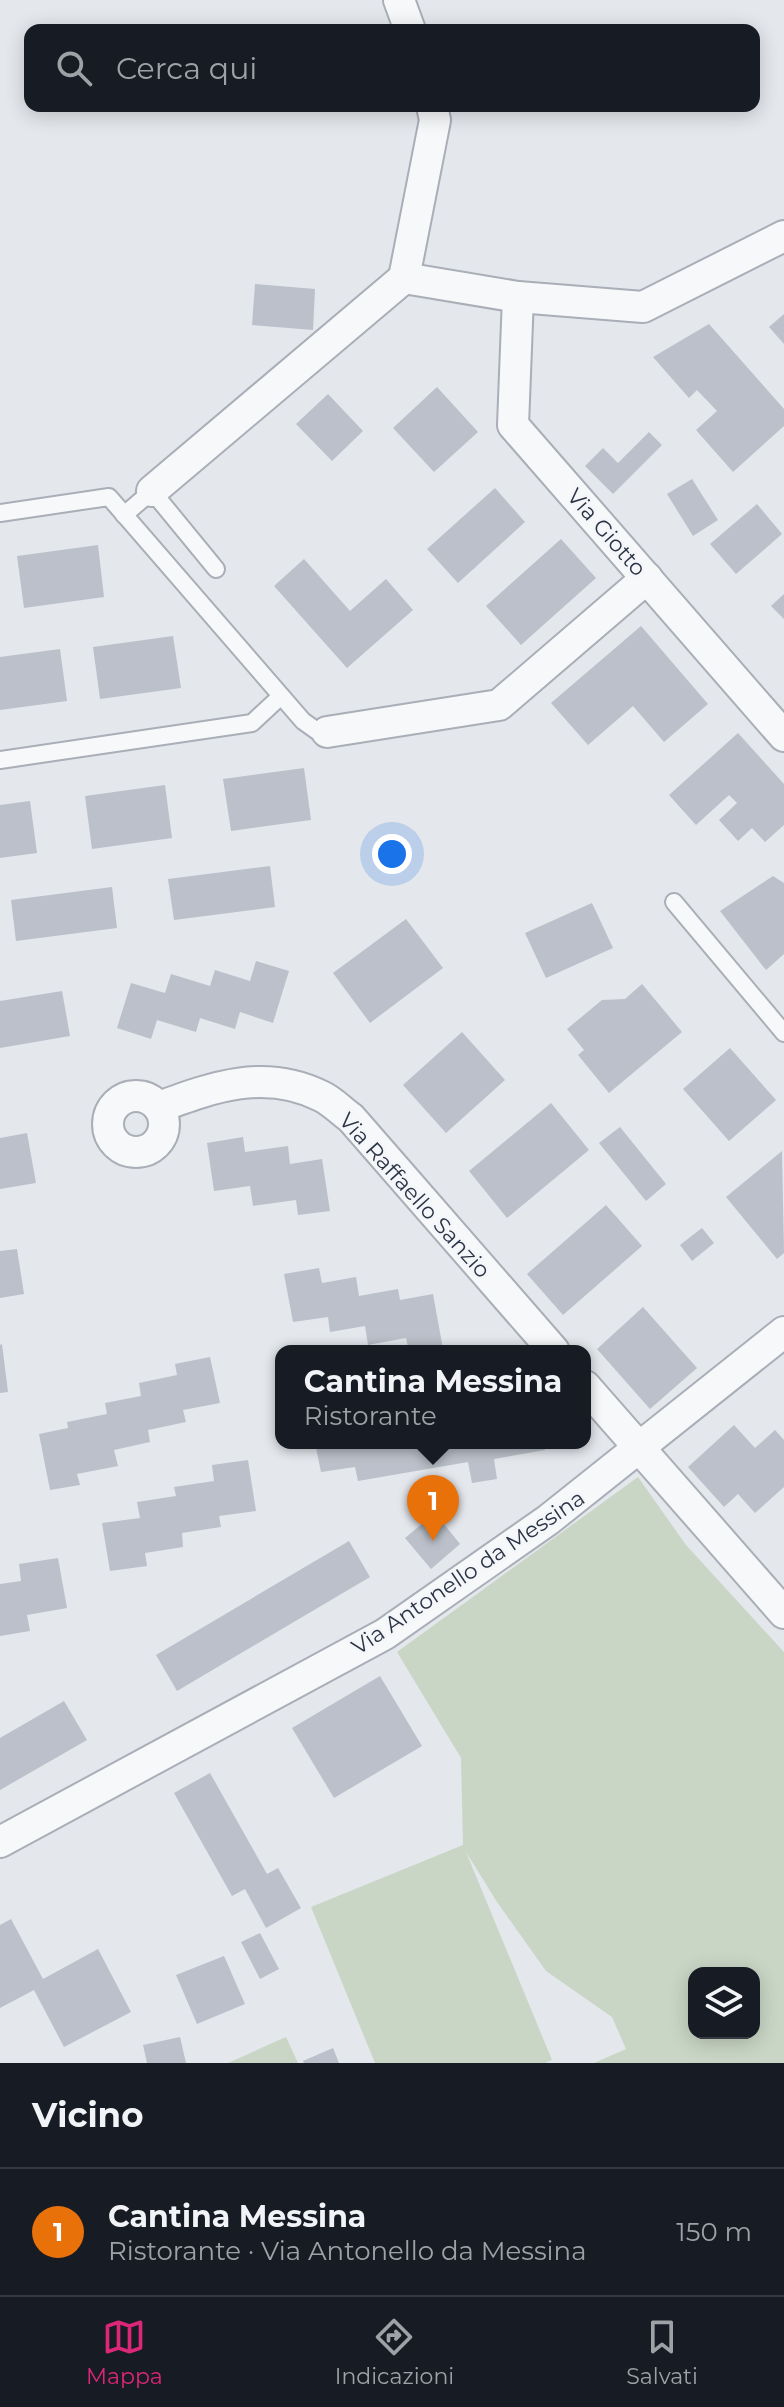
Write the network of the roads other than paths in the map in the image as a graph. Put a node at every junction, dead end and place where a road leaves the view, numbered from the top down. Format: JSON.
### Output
{"nodes":[{"id":1,"x":399,"y":0,"type":"edge"},
{"id":2,"x":408,"y":24,"type":"edge"},
{"id":3,"x":433,"y":112,"type":"edge"},
{"id":4,"x":784,"y":236,"type":"edge"},
{"id":5,"x":404,"y":278,"type":"junction"},
{"id":6,"x":518,"y":297,"type":"junction"},
{"id":7,"x":152,"y":491,"type":"junction"},
{"id":8,"x":0,"y":513,"type":"edge"},
{"id":9,"x":124,"y":515,"type":"junction"},
{"id":10,"x":216,"y":569,"type":"dead end"},
{"id":11,"x":647,"y":578,"type":"junction"},
{"id":12,"x":281,"y":696,"type":"junction"},
{"id":13,"x":327,"y":732,"type":"joint"},
{"id":14,"x":784,"y":736,"type":"edge"},
{"id":15,"x":0,"y":760,"type":"edge"},
{"id":16,"x":674,"y":902,"type":"dead end"},
{"id":17,"x":784,"y":1033,"type":"edge"},
{"id":18,"x":159,"y":1107,"type":"dead end"},
{"id":19,"x":784,"y":1332,"type":"edge"},
{"id":20,"x":549,"y":1345,"type":"edge"},
{"id":21,"x":591,"y":1393,"type":"edge"},
{"id":22,"x":641,"y":1449,"type":"junction"},
{"id":23,"x":784,"y":1613,"type":"edge"},
{"id":24,"x":0,"y":1842,"type":"edge"}],
"edges":[{"from":1,"to":2,"type":"street"},
{"from":3,"to":5,"type":"street"},
{"from":4,"to":6,"type":"street"},
{"from":5,"to":6,"type":"street"},
{"from":5,"to":7,"type":"street"},
{"from":6,"to":11,"type":"street","name":"Via Giotto"},
{"from":7,"to":9,"type":"lane"},
{"from":7,"to":10,"type":"lane"},
{"from":8,"to":9,"type":"lane"},
{"from":9,"to":12,"type":"lane"},
{"from":11,"to":13,"type":"street"},
{"from":11,"to":14,"type":"street","name":"Via Giotto"},
{"from":12,"to":13,"type":"lane"},
{"from":12,"to":15,"type":"lane"},
{"from":16,"to":17,"type":"lane"},
{"from":18,"to":20,"type":"street","name":"Via Raffaello Sanzio"},
{"from":19,"to":22,"type":"street","name":"Via Antonello da Messina"},
{"from":21,"to":22,"type":"street"},
{"from":22,"to":23,"type":"street"},
{"from":22,"to":24,"type":"street","name":"Via Antonello da Messina"}]}
